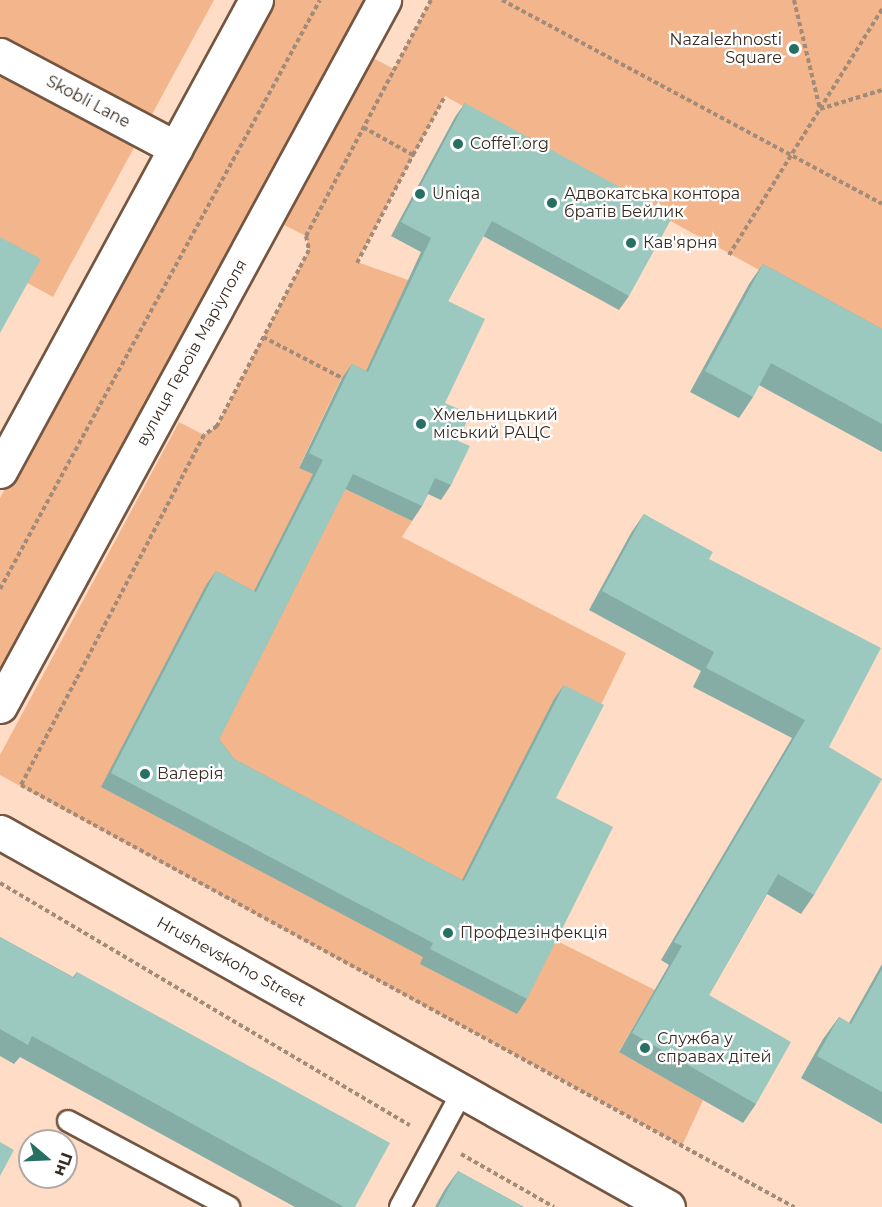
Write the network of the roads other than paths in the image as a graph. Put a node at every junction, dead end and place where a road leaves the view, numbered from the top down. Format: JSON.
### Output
{"nodes":[{"id":1,"x":256,"y":0,"type":"edge"},
{"id":2,"x":384,"y":0,"type":"edge"},
{"id":3,"x":0,"y":55,"type":"edge"},
{"id":4,"x":176,"y":148,"type":"junction"},
{"id":5,"x":0,"y":471,"type":"edge"},
{"id":6,"x":0,"y":706,"type":"edge"},
{"id":7,"x":0,"y":832,"type":"edge"},
{"id":8,"x":462,"y":1092,"type":"junction"},
{"id":9,"x":68,"y":1121,"type":"dead end"},
{"id":10,"x":229,"y":1207,"type":"edge"},
{"id":11,"x":400,"y":1207,"type":"edge"},
{"id":12,"x":668,"y":1207,"type":"edge"}],
"edges":[{"from":1,"to":4,"type":"street"},
{"from":2,"to":6,"type":"street","name":"вулиця Героїв Маріуполя"},
{"from":3,"to":4,"type":"street","name":"Skobli Lane"},
{"from":4,"to":5,"type":"street"},
{"from":7,"to":8,"type":"street","name":"Hrushevskoho Street"},
{"from":8,"to":11,"type":"lane"},
{"from":8,"to":12,"type":"street","name":"Hrushevskoho Street"},
{"from":9,"to":10,"type":"lane"}]}
